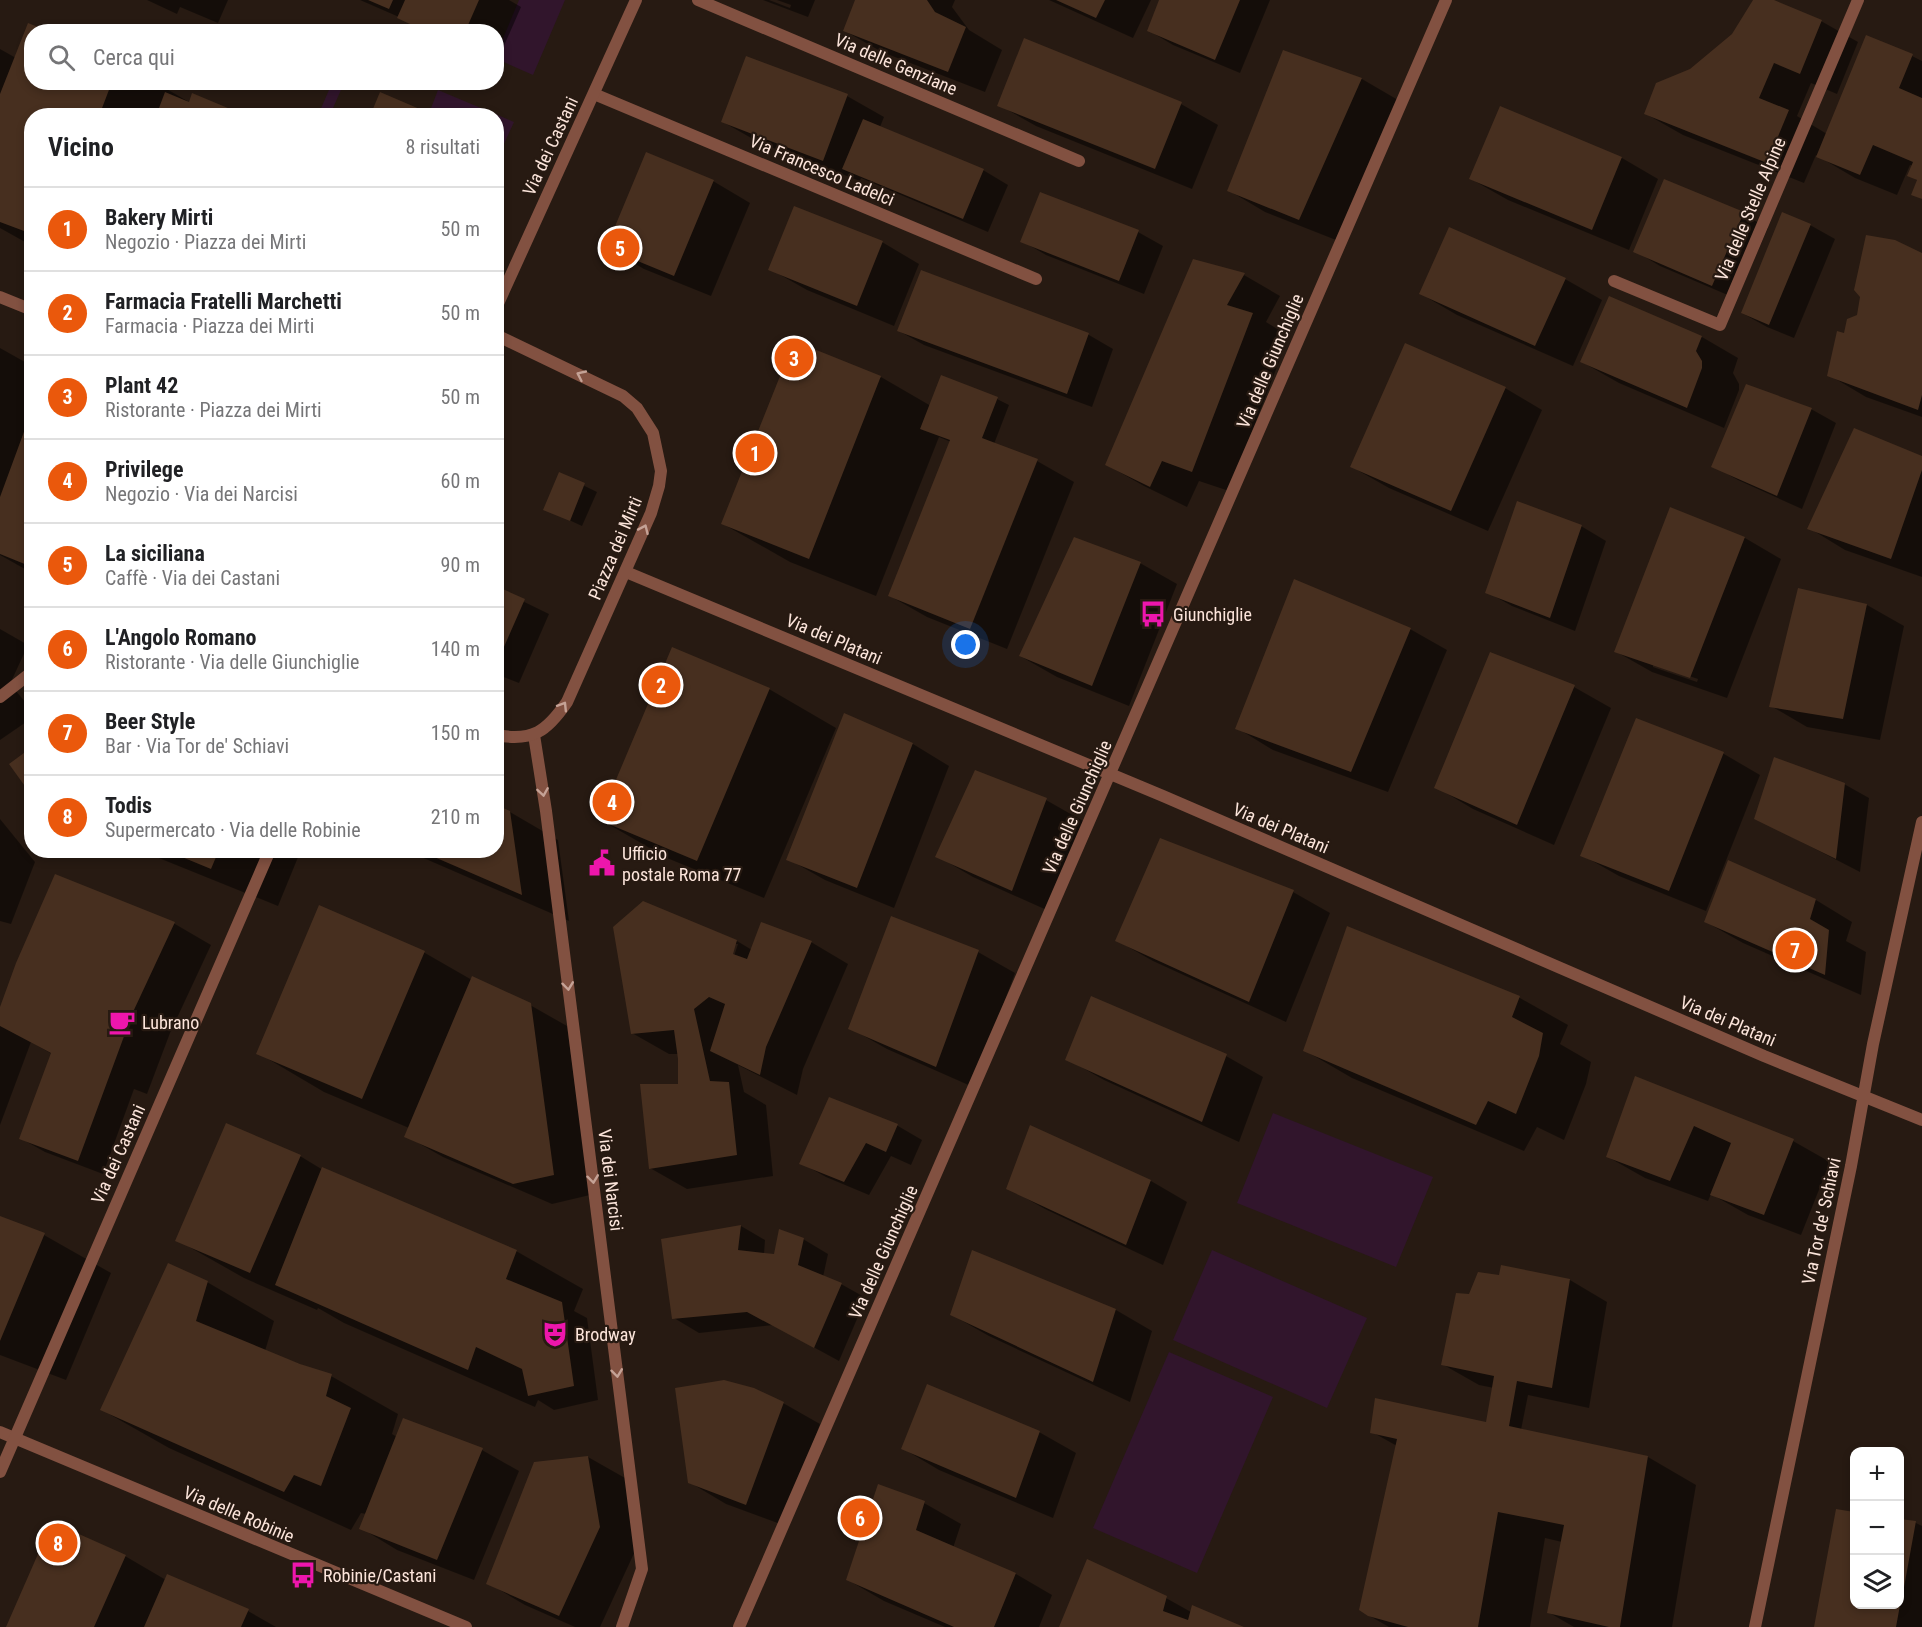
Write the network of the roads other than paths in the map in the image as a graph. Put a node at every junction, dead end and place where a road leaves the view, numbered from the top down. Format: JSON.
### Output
{"nodes":[{"id":1,"x":636,"y":0,"type":"edge"},
{"id":2,"x":699,"y":0,"type":"edge"},
{"id":3,"x":1446,"y":0,"type":"edge"},
{"id":4,"x":1858,"y":0,"type":"edge"},
{"id":5,"x":594,"y":93,"type":"junction"},
{"id":6,"x":1079,"y":161,"type":"dead end"},
{"id":7,"x":1036,"y":279,"type":"dead end"},
{"id":8,"x":1614,"y":281,"type":"dead end"},
{"id":9,"x":504,"y":290,"type":"edge"},
{"id":10,"x":0,"y":297,"type":"edge"},
{"id":11,"x":24,"y":307,"type":"edge"},
{"id":12,"x":504,"y":339,"type":"edge"},
{"id":13,"x":626,"y":572,"type":"junction"},
{"id":14,"x":24,"y":678,"type":"edge"},
{"id":15,"x":0,"y":697,"type":"edge"},
{"id":16,"x":534,"y":735,"type":"junction"},
{"id":17,"x":504,"y":736,"type":"edge"},
{"id":18,"x":1110,"y":775,"type":"junction"},
{"id":19,"x":1922,"y":822,"type":"edge"},
{"id":20,"x":267,"y":858,"type":"edge"},
{"id":21,"x":1864,"y":1096,"type":"junction"},
{"id":22,"x":1922,"y":1120,"type":"edge"},
{"id":23,"x":0,"y":1432,"type":"edge"},
{"id":24,"x":14,"y":1439,"type":"junction"},
{"id":25,"x":0,"y":1472,"type":"edge"},
{"id":26,"x":466,"y":1627,"type":"edge"},
{"id":27,"x":622,"y":1627,"type":"edge"},
{"id":28,"x":739,"y":1627,"type":"edge"},
{"id":29,"x":1755,"y":1627,"type":"edge"}],
"edges":[{"from":1,"to":5,"type":"street","name":"Via dei Castani"},
{"from":2,"to":6,"type":"street","name":"Via delle Genziane"},
{"from":3,"to":18,"type":"street","name":"Via delle Giunchiglie"},
{"from":4,"to":8,"type":"street","name":"Via delle Stelle Alpine"},
{"from":5,"to":7,"type":"street","name":"Via Francesco Ladelci"},
{"from":5,"to":9,"type":"street","name":"Via dei Castani"},
{"from":10,"to":11,"type":"street"},
{"from":13,"to":12,"type":"street","name":"Piazza dei Mirti","one_way":true},
{"from":16,"to":13,"type":"street","name":"Piazza dei Mirti","one_way":true},
{"from":13,"to":18,"type":"street","name":"Via dei Platani"},
{"from":14,"to":15,"type":"street"},
{"from":16,"to":17,"type":"street"},
{"from":16,"to":27,"type":"street","name":"Via dei Narcisi","one_way":true},
{"from":18,"to":21,"type":"street","name":"Via dei Platani"},
{"from":18,"to":28,"type":"street","name":"Via delle Giunchiglie"},
{"from":19,"to":21,"type":"street","name":"Via Tor de' Schiavi"},
{"from":20,"to":24,"type":"street","name":"Via dei Castani"},
{"from":21,"to":22,"type":"street","name":"Via dei Platani"},
{"from":21,"to":29,"type":"street","name":"Via Tor de' Schiavi"},
{"from":23,"to":24,"type":"street","name":"Via delle Robinie"},
{"from":24,"to":25,"type":"street","name":"Via dei Castani"},
{"from":24,"to":26,"type":"street","name":"Via delle Robinie"}]}
